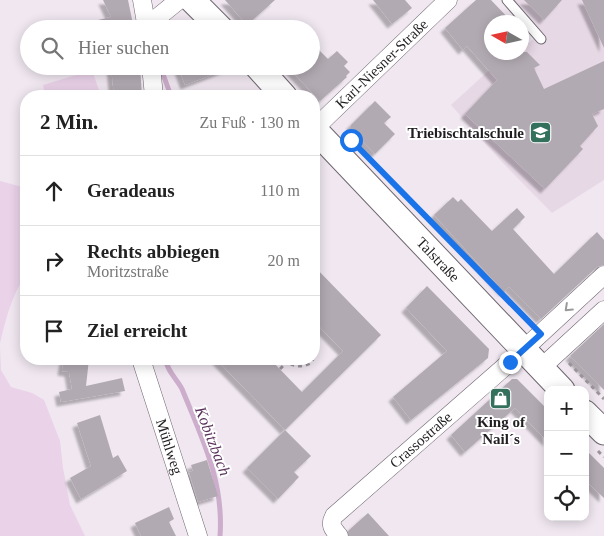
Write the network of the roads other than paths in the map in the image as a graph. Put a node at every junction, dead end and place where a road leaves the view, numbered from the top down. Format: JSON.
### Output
{"nodes":[{"id":1,"x":142,"y":0,"type":"edge"},
{"id":2,"x":179,"y":0,"type":"edge"},
{"id":3,"x":192,"y":0,"type":"edge"},
{"id":4,"x":448,"y":0,"type":"edge"},
{"id":5,"x":507,"y":0,"type":"edge"},
{"id":6,"x":146,"y":20,"type":"edge"},
{"id":7,"x":155,"y":20,"type":"edge"},
{"id":8,"x":212,"y":20,"type":"edge"},
{"id":9,"x":541,"y":39,"type":"dead end"},
{"id":10,"x":152,"y":75,"type":"edge"},
{"id":11,"x":265,"y":75,"type":"edge"},
{"id":12,"x":153,"y":90,"type":"edge"},
{"id":13,"x":279,"y":90,"type":"edge"},
{"id":14,"x":320,"y":123,"type":"edge"},
{"id":15,"x":320,"y":135,"type":"edge"},
{"id":16,"x":604,"y":275,"type":"edge"},
{"id":17,"x":604,"y":310,"type":"edge"},
{"id":18,"x":532,"y":342,"type":"junction"},
{"id":19,"x":550,"y":360,"type":"junction"},
{"id":20,"x":143,"y":365,"type":"edge"},
{"id":21,"x":560,"y":386,"type":"edge"},
{"id":22,"x":589,"y":417,"type":"edge"},
{"id":23,"x":604,"y":432,"type":"edge"},
{"id":24,"x":198,"y":536,"type":"edge"},
{"id":25,"x":339,"y":536,"type":"edge"}],
"edges":[{"from":1,"to":6,"type":"street"},
{"from":2,"to":7,"type":"street"},
{"from":3,"to":8,"type":"main road"},
{"from":4,"to":14,"type":"street","name":"Karl-Niesner-Straße"},
{"from":5,"to":9,"type":"lane"},
{"from":10,"to":12,"type":"street"},
{"from":11,"to":13,"type":"main road"},
{"from":15,"to":18,"type":"main road","name":"Talstraße"},
{"from":16,"to":18,"type":"street","one_way":true},
{"from":17,"to":19,"type":"street"},
{"from":18,"to":19,"type":"main road","name":"Talstraße"},
{"from":18,"to":25,"type":"street","name":"Crassostraße"},
{"from":19,"to":21,"type":"main road","name":"Talstraße"},
{"from":20,"to":24,"type":"street","name":"Mühlweg"},
{"from":22,"to":23,"type":"main road"}]}
